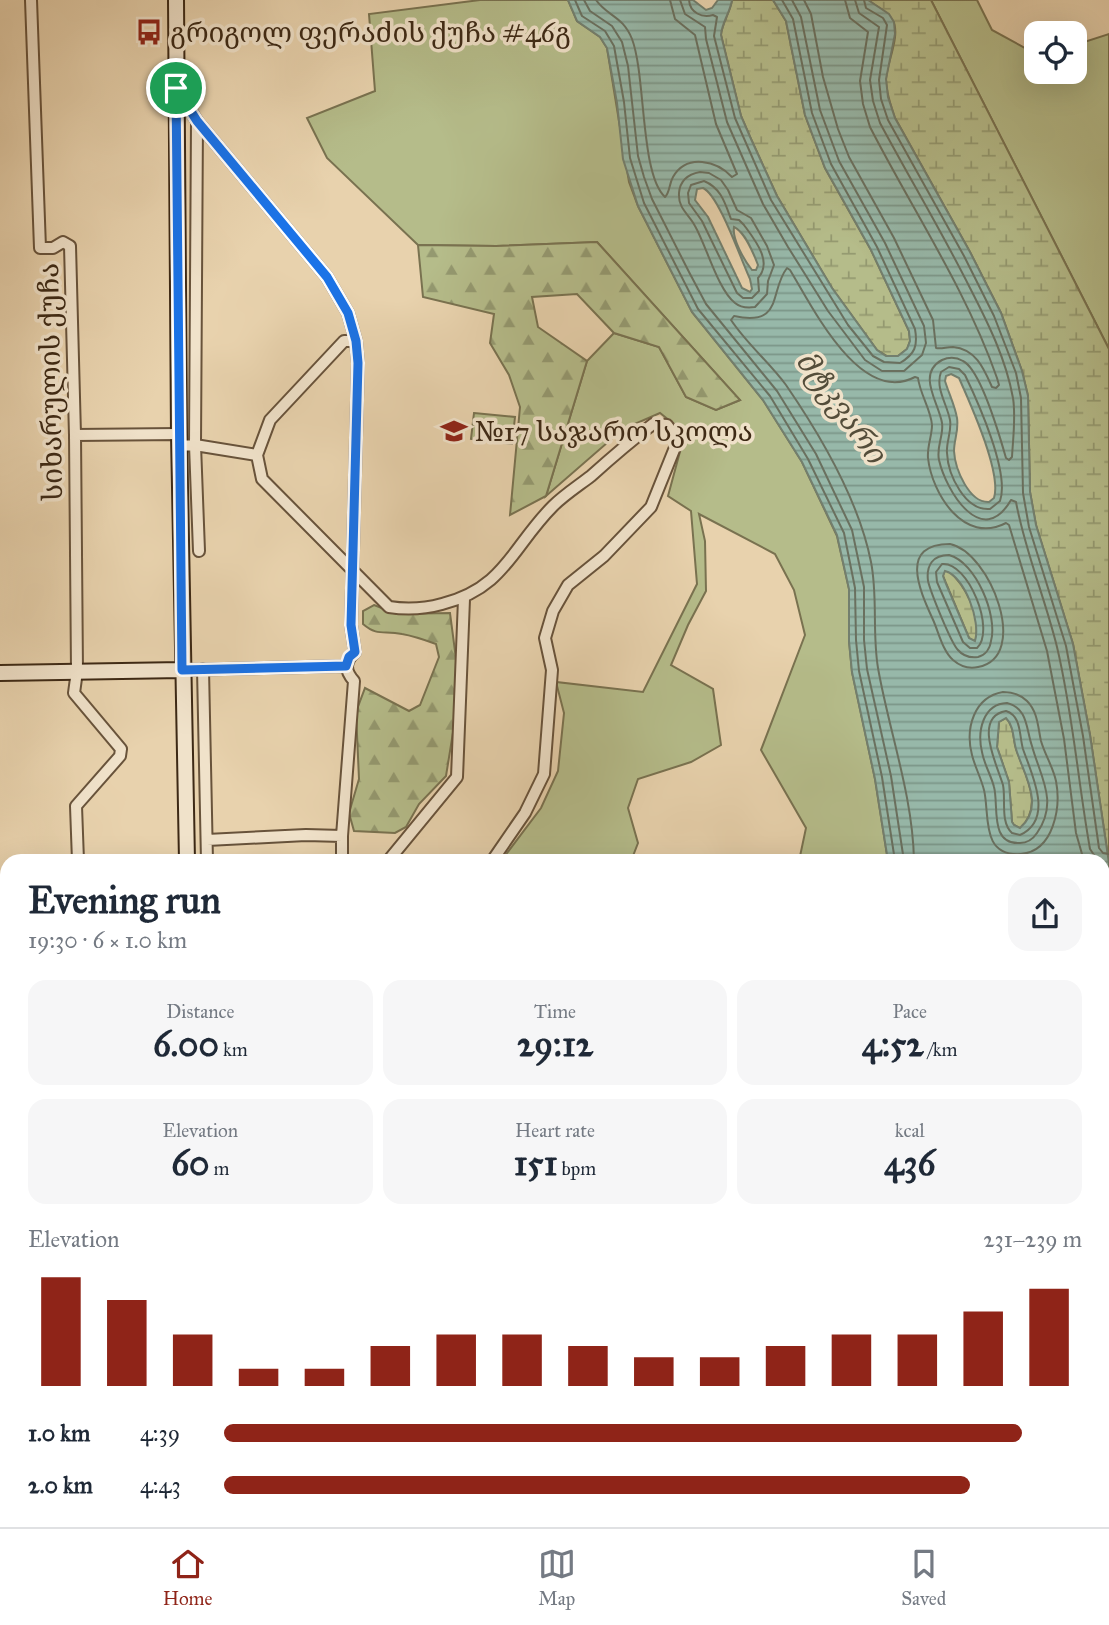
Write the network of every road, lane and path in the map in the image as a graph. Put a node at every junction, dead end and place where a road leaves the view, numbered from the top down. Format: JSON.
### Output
{"nodes":[{"id":1,"x":31,"y":0,"type":"edge"},
{"id":2,"x":176,"y":0,"type":"edge"},
{"id":3,"x":176,"y":88,"type":"junction"},
{"id":4,"x":197,"y":121,"type":"junction"},
{"id":5,"x":356,"y":341,"type":"junction"},
{"id":6,"x":75,"y":435,"type":"junction"},
{"id":7,"x":179,"y":440,"type":"junction"},
{"id":8,"x":195,"y":445,"type":"junction"},
{"id":9,"x":257,"y":455,"type":"junction"},
{"id":10,"x":199,"y":551,"type":"dead end"},
{"id":11,"x":353,"y":571,"type":"junction"},
{"id":12,"x":464,"y":598,"type":"junction"},
{"id":13,"x":346,"y":666,"type":"junction"},
{"id":14,"x":203,"y":669,"type":"junction"},
{"id":15,"x":182,"y":670,"type":"junction"},
{"id":16,"x":77,"y":671,"type":"junction"},
{"id":17,"x":0,"y":673,"type":"edge"},
{"id":18,"x":342,"y":836,"type":"junction"},
{"id":19,"x":207,"y":841,"type":"junction"},
{"id":20,"x":78,"y":854,"type":"edge"},
{"id":21,"x":187,"y":854,"type":"edge"},
{"id":22,"x":207,"y":854,"type":"edge"},
{"id":23,"x":342,"y":854,"type":"edge"},
{"id":24,"x":394,"y":854,"type":"edge"},
{"id":25,"x":497,"y":854,"type":"edge"}],
"edges":[{"from":1,"to":6,"type":"street","name":"სიხარულის ქუჩა"},
{"from":2,"to":3,"type":"street"},
{"from":3,"to":4,"type":"street"},
{"from":3,"to":7,"type":"street"},
{"from":4,"to":5,"type":"street"},
{"from":4,"to":8,"type":"street"},
{"from":5,"to":9,"type":"street"},
{"from":5,"to":11,"type":"street"},
{"from":6,"to":7,"type":"street"},
{"from":6,"to":16,"type":"street","name":"სიხარულის ქუჩა"},
{"from":7,"to":8,"type":"street"},
{"from":7,"to":15,"type":"street"},
{"from":8,"to":9,"type":"street"},
{"from":8,"to":10,"type":"street"},
{"from":9,"to":11,"type":"street"},
{"from":11,"to":12,"type":"street"},
{"from":11,"to":13,"type":"street"},
{"from":12,"to":24,"type":"street"},
{"from":12,"to":25,"type":"street"},
{"from":13,"to":14,"type":"street"},
{"from":13,"to":18,"type":"street"},
{"from":14,"to":15,"type":"street"},
{"from":14,"to":19,"type":"street"},
{"from":15,"to":16,"type":"street"},
{"from":15,"to":21,"type":"street"},
{"from":16,"to":17,"type":"street"},
{"from":16,"to":20,"type":"street","name":"სიხარულის ქუჩა"},
{"from":18,"to":19,"type":"street"},
{"from":18,"to":23,"type":"street"},
{"from":19,"to":22,"type":"street"}]}
